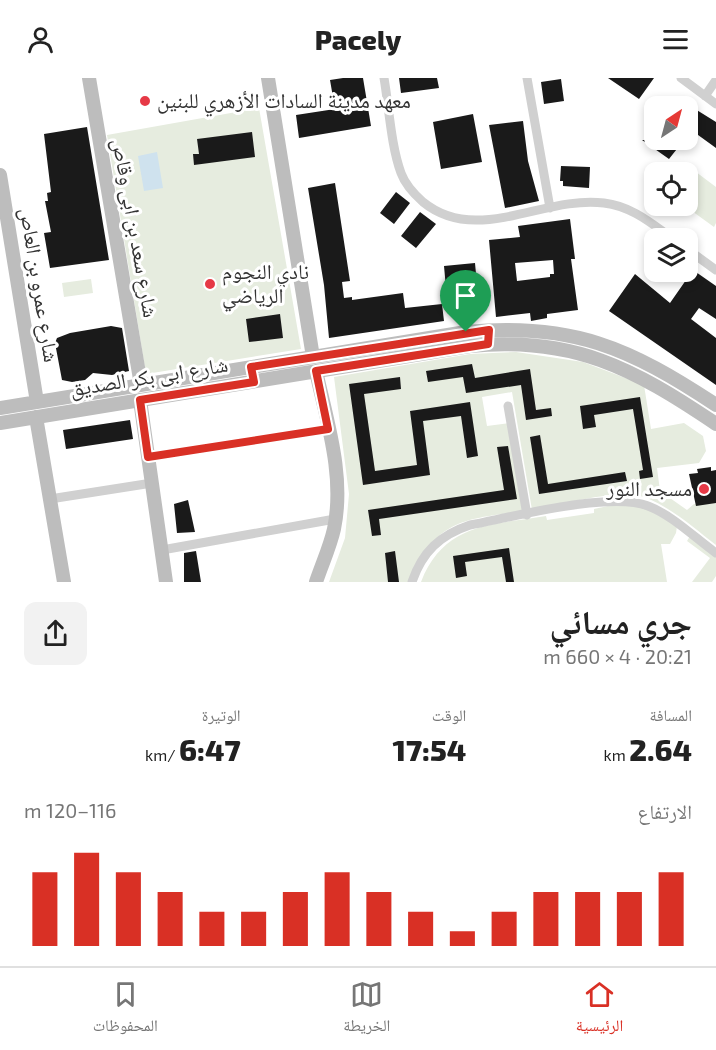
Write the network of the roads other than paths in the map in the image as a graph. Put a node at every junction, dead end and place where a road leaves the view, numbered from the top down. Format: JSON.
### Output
{"nodes":[{"id":1,"x":88,"y":78,"type":"edge"},
{"id":2,"x":268,"y":78,"type":"edge"},
{"id":3,"x":384,"y":78,"type":"edge"},
{"id":4,"x":527,"y":78,"type":"edge"},
{"id":5,"x":681,"y":78,"type":"edge"},
{"id":6,"x":716,"y":80,"type":"edge"},
{"id":7,"x":705,"y":96,"type":"junction"},
{"id":8,"x":716,"y":104,"type":"edge"},
{"id":9,"x":0,"y":175,"type":"edge"},
{"id":10,"x":550,"y":208,"type":"junction"},
{"id":11,"x":658,"y":228,"type":"edge"},
{"id":12,"x":698,"y":257,"type":"edge"},
{"id":13,"x":716,"y":270,"type":"edge"},
{"id":14,"x":489,"y":330,"type":"junction"},
{"id":15,"x":488,"y":344,"type":"junction"},
{"id":16,"x":313,"y":357,"type":"junction"},
{"id":17,"x":251,"y":367,"type":"junction"},
{"id":18,"x":316,"y":371,"type":"junction"},
{"id":19,"x":681,"y":381,"type":"junction"},
{"id":20,"x":254,"y":382,"type":"junction"},
{"id":21,"x":141,"y":385,"type":"junction"},
{"id":22,"x":672,"y":395,"type":"junction"},
{"id":23,"x":140,"y":400,"type":"junction"},
{"id":24,"x":37,"y":402,"type":"junction"},
{"id":25,"x":716,"y":405,"type":"edge"},
{"id":26,"x":508,"y":406,"type":"dead end"},
{"id":27,"x":0,"y":408,"type":"edge"},
{"id":28,"x":36,"y":417,"type":"junction"},
{"id":29,"x":0,"y":423,"type":"edge"},
{"id":30,"x":716,"y":424,"type":"edge"},
{"id":31,"x":328,"y":429,"type":"junction"},
{"id":32,"x":148,"y":457,"type":"junction"},
{"id":33,"x":152,"y":483,"type":"junction"},
{"id":34,"x":50,"y":499,"type":"junction"},
{"id":35,"x":526,"y":514,"type":"junction"},
{"id":36,"x":335,"y":519,"type":"junction"},
{"id":37,"x":162,"y":550,"type":"junction"},
{"id":38,"x":716,"y":553,"type":"edge"},
{"id":39,"x":64,"y":582,"type":"edge"},
{"id":40,"x":166,"y":582,"type":"edge"},
{"id":41,"x":316,"y":582,"type":"edge"},
{"id":42,"x":412,"y":582,"type":"edge"}],
"edges":[{"from":1,"to":21,"type":"main road","name":"شارع سعد بن ابى وقاص"},
{"from":2,"to":16,"type":"main road"},
{"from":3,"to":10,"type":"street"},
{"from":4,"to":10,"type":"street"},
{"from":5,"to":7,"type":"street"},
{"from":6,"to":7,"type":"street"},
{"from":7,"to":8,"type":"street"},
{"from":9,"to":24,"type":"main road","name":"شارع عمرو بن العاص"},
{"from":10,"to":11,"type":"street"},
{"from":12,"to":13,"type":"street"},
{"from":14,"to":15,"type":"main road"},
{"from":14,"to":16,"type":"main road","name":"شارع ابى بكر الصديق"},
{"from":14,"to":19,"type":"main road","name":"شارع ابى بكر الصديق"},
{"from":15,"to":18,"type":"main road","name":"شارع ابى بكر الصديق"},
{"from":15,"to":22,"type":"main road","name":"شارع ابى بكر الصديق"},
{"from":16,"to":17,"type":"main road","name":"شارع ابى بكر الصديق"},
{"from":17,"to":20,"type":"main road"},
{"from":17,"to":21,"type":"main road","name":"شارع ابى بكر الصديق"},
{"from":18,"to":20,"type":"main road","name":"شارع ابى بكر الصديق"},
{"from":18,"to":31,"type":"main road"},
{"from":19,"to":22,"type":"main road"},
{"from":19,"to":25,"type":"main road","name":"شارع ابى بكر الصديق"},
{"from":20,"to":23,"type":"main road","name":"شارع ابى بكر الصديق"},
{"from":21,"to":24,"type":"main road","name":"شارع ابى بكر الصديق"},
{"from":22,"to":30,"type":"main road","name":"شارع ابى بكر الصديق"},
{"from":23,"to":28,"type":"main road","name":"شارع ابى بكر الصديق"},
{"from":23,"to":32,"type":"main road"},
{"from":24,"to":27,"type":"main road","name":"شارع ابى بكر الصديق"},
{"from":26,"to":35,"type":"street"},
{"from":28,"to":29,"type":"main road","name":"شارع ابى بكر الصديق"},
{"from":28,"to":34,"type":"main road"},
{"from":31,"to":32,"type":"street"},
{"from":31,"to":36,"type":"main road"},
{"from":32,"to":33,"type":"main road"},
{"from":33,"to":34,"type":"street"},
{"from":33,"to":37,"type":"main road"},
{"from":34,"to":39,"type":"main road"},
{"from":35,"to":38,"type":"street"},
{"from":35,"to":42,"type":"street"},
{"from":36,"to":37,"type":"street"},
{"from":36,"to":41,"type":"main road"},
{"from":37,"to":40,"type":"main road"}]}
